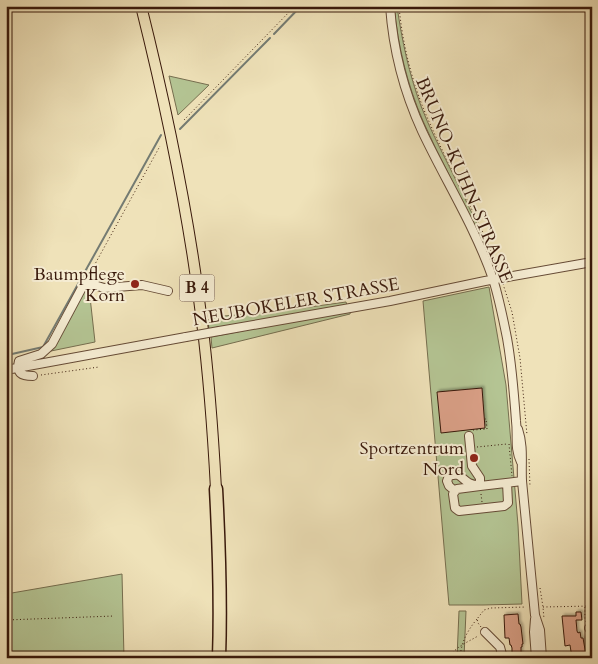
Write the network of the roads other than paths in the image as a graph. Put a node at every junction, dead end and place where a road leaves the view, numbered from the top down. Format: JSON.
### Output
{"nodes":[{"id":1,"x":141,"y":6,"type":"edge"},
{"id":2,"x":390,"y":6,"type":"edge"},
{"id":3,"x":592,"y":262,"type":"edge"},
{"id":4,"x":493,"y":279,"type":"junction"},
{"id":5,"x":168,"y":291,"type":"dead end"},
{"id":6,"x":18,"y":368,"type":"junction"},
{"id":7,"x":6,"y":370,"type":"edge"},
{"id":8,"x":33,"y":376,"type":"road end"},
{"id":9,"x":471,"y":434,"type":"road end"},
{"id":10,"x":522,"y":481,"type":"junction"},
{"id":11,"x":510,"y":483,"type":"junction"},
{"id":12,"x":480,"y":486,"type":"junction"},
{"id":13,"x":216,"y":489,"type":"junction"},
{"id":14,"x":454,"y":495,"type":"junction"},
{"id":15,"x":535,"y":615,"type":"junction"},
{"id":16,"x":485,"y":632,"type":"road end"},
{"id":17,"x":212,"y":658,"type":"edge"},
{"id":18,"x":219,"y":658,"type":"edge"},
{"id":19,"x":504,"y":658,"type":"edge"},
{"id":20,"x":536,"y":658,"type":"edge"},
{"id":21,"x":542,"y":658,"type":"edge"}],
"edges":[{"from":1,"to":13,"type":"main road","number":"B 4"},
{"from":2,"to":4,"type":"street","name":"BRUNO-KUHN-STRASSE"},
{"from":3,"to":4,"type":"street","name":"NEUBOKELER STRASSE"},
{"from":4,"to":6,"type":"street","name":"NEUBOKELER STRASSE","bridge":true},
{"from":4,"to":10,"type":"street","name":"BRUNO-KUHN-STRASSE"},
{"from":5,"to":6,"type":"street"},
{"from":6,"to":7,"type":"street","name":"NEUBOKELER STRASSE"},
{"from":6,"to":8,"type":"street"},
{"from":9,"to":12,"type":"street"},
{"from":10,"to":11,"type":"street"},
{"from":10,"to":15,"type":"street","name":"BRUNO-KUHN-STRASSE"},
{"from":11,"to":12,"type":"street"},
{"from":11,"to":14,"type":"street"},
{"from":12,"to":14,"type":"street"},
{"from":12,"to":14,"type":"street"},
{"from":13,"to":17,"type":"highway","number":"B 4"},
{"from":13,"to":18,"type":"highway","number":"B 4"},
{"from":15,"to":20,"type":"street","name":"BRUNO-KUHN-STRASSE"},
{"from":15,"to":21,"type":"street","name":"BRUNO-KUHN-STRASSE"},
{"from":16,"to":19,"type":"street"}]}
